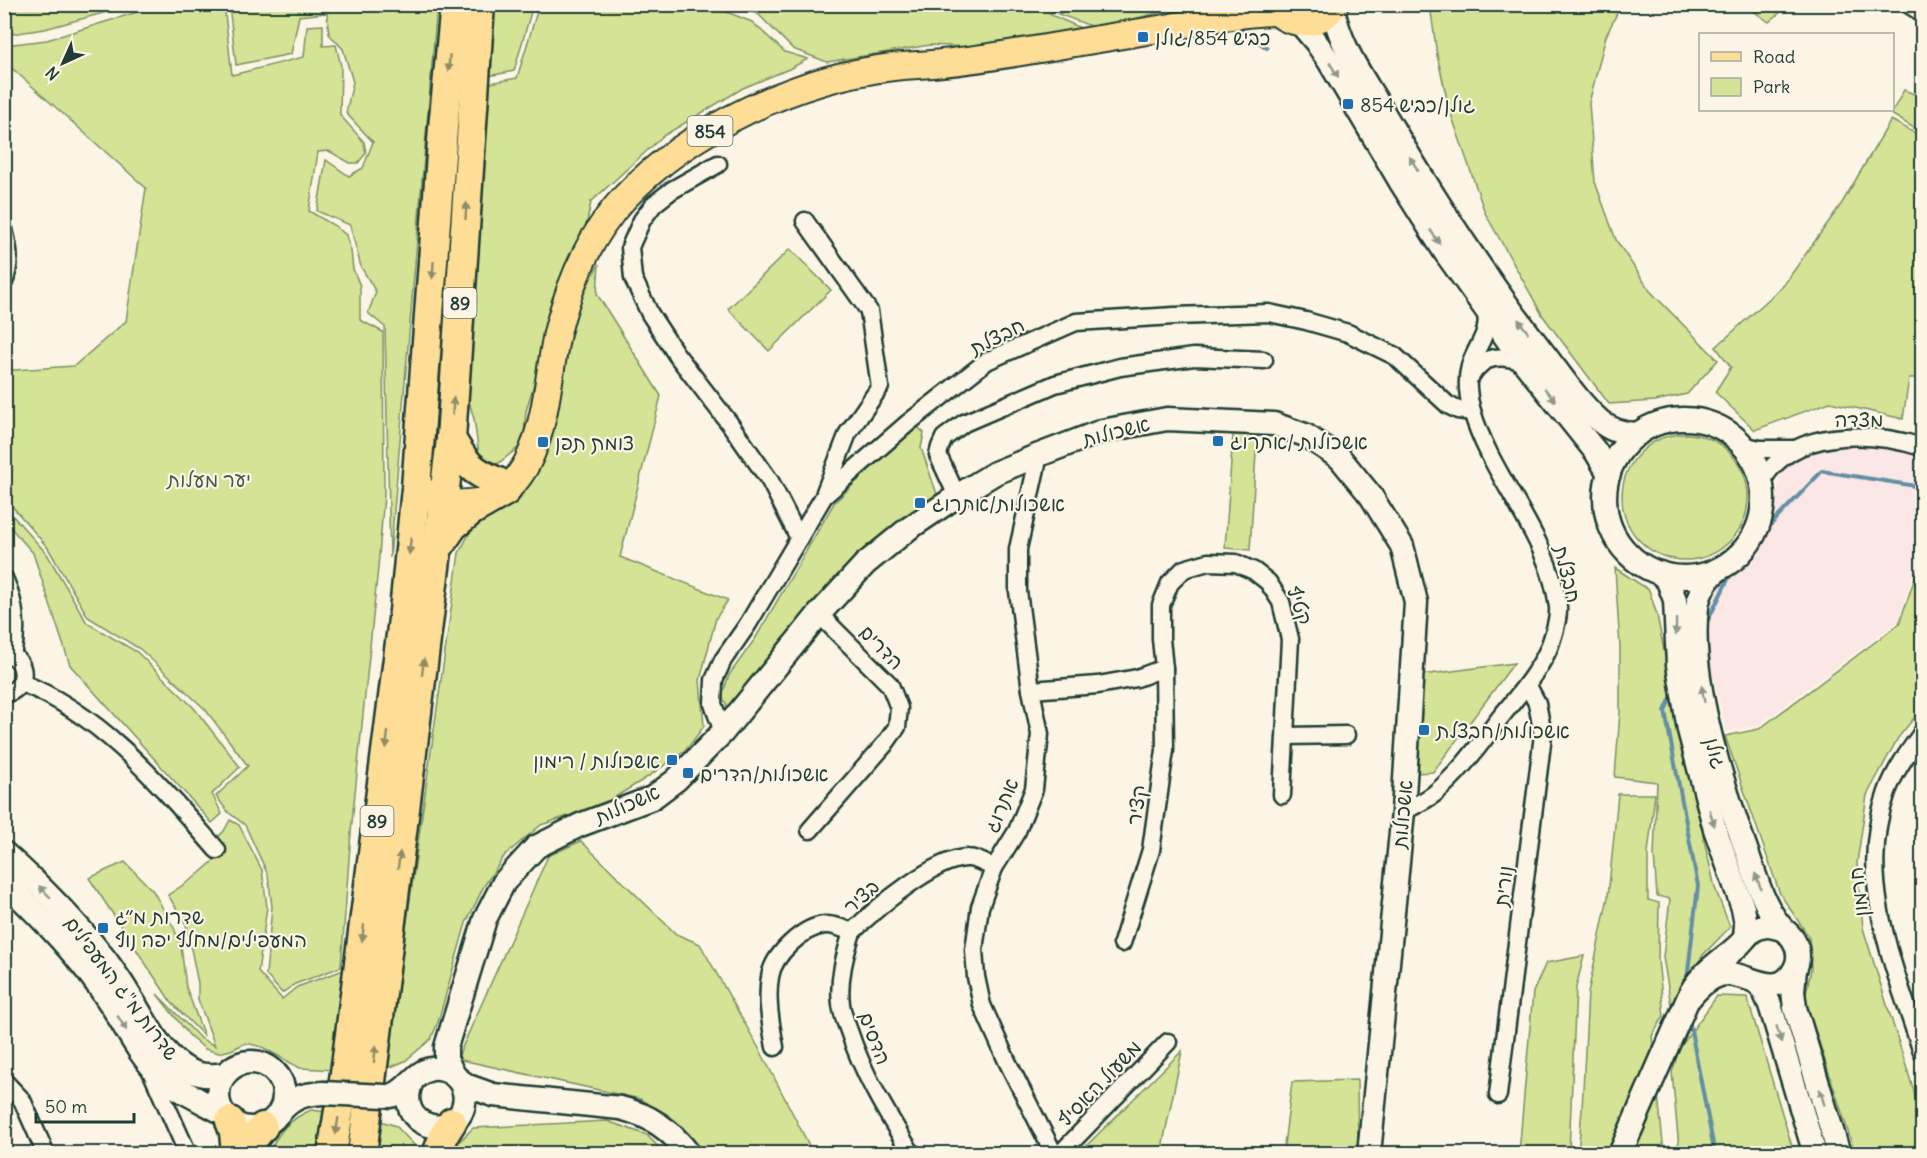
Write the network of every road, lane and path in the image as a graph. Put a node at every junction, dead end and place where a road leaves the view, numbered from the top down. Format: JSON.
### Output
{"nodes":[{"id":1,"x":455,"y":4,"type":"edge"},
{"id":2,"x":480,"y":4,"type":"edge"},
{"id":3,"x":1213,"y":4,"type":"edge"},
{"id":4,"x":1908,"y":4,"type":"edge"},
{"id":5,"x":1334,"y":6,"type":"edge"},
{"id":6,"x":1272,"y":8,"type":"edge"},
{"id":7,"x":1923,"y":12,"type":"edge"},
{"id":8,"x":1300,"y":23,"type":"junction"},
{"id":9,"x":1060,"y":46,"type":"junction"},
{"id":10,"x":718,"y":164,"type":"dead end"},
{"id":11,"x":805,"y":221,"type":"dead end"},
{"id":12,"x":4,"y":230,"type":"edge"},
{"id":13,"x":4,"y":282,"type":"edge"},
{"id":14,"x":1486,"y":311,"type":"junction"},
{"id":15,"x":1264,"y":360,"type":"dead end"},
{"id":16,"x":1524,"y":362,"type":"junction"},
{"id":17,"x":1468,"y":383,"type":"junction"},
{"id":18,"x":1472,"y":412,"type":"junction"},
{"id":19,"x":1638,"y":434,"type":"junction"},
{"id":20,"x":451,"y":439,"type":"junction"},
{"id":21,"x":1742,"y":445,"type":"junction"},
{"id":22,"x":1923,"y":447,"type":"edge"},
{"id":23,"x":1797,"y":448,"type":"junction"},
{"id":24,"x":1039,"y":454,"type":"junction"},
{"id":25,"x":1609,"y":474,"type":"junction"},
{"id":26,"x":1761,"y":483,"type":"junction"},
{"id":27,"x":502,"y":487,"type":"junction"},
{"id":28,"x":416,"y":488,"type":"junction"},
{"id":29,"x":445,"y":494,"type":"junction"},
{"id":30,"x":824,"y":496,"type":"junction"},
{"id":31,"x":957,"y":496,"type":"junction"},
{"id":32,"x":799,"y":538,"type":"junction"},
{"id":33,"x":438,"y":548,"type":"junction"},
{"id":34,"x":1719,"y":569,"type":"junction"},
{"id":35,"x":1660,"y":573,"type":"junction"},
{"id":36,"x":4,"y":578,"type":"edge"},
{"id":37,"x":819,"y":614,"type":"junction"},
{"id":38,"x":8,"y":654,"type":"edge"},
{"id":39,"x":1164,"y":668,"type":"junction"},
{"id":40,"x":22,"y":683,"type":"junction"},
{"id":41,"x":1527,"y":684,"type":"junction"},
{"id":42,"x":1031,"y":690,"type":"junction"},
{"id":43,"x":4,"y":694,"type":"edge"},
{"id":44,"x":723,"y":732,"type":"junction"},
{"id":45,"x":1923,"y":733,"type":"edge"},
{"id":46,"x":1346,"y":735,"type":"dead end"},
{"id":47,"x":1286,"y":736,"type":"junction"},
{"id":48,"x":1282,"y":795,"type":"dead end"},
{"id":49,"x":1403,"y":812,"type":"junction"},
{"id":50,"x":810,"y":830,"type":"dead end"},
{"id":51,"x":217,"y":850,"type":"dead end"},
{"id":52,"x":4,"y":853,"type":"edge"},
{"id":53,"x":994,"y":868,"type":"junction"},
{"id":54,"x":4,"y":882,"type":"edge"},
{"id":55,"x":852,"y":932,"type":"junction"},
{"id":56,"x":1786,"y":932,"type":"junction"},
{"id":57,"x":1744,"y":940,"type":"junction"},
{"id":58,"x":1122,"y":943,"type":"dead end"},
{"id":59,"x":1795,"y":969,"type":"junction"},
{"id":60,"x":1754,"y":980,"type":"junction"},
{"id":61,"x":1688,"y":1000,"type":"junction"},
{"id":62,"x":1168,"y":1042,"type":"dead end"},
{"id":63,"x":446,"y":1047,"type":"junction"},
{"id":64,"x":775,"y":1047,"type":"dead end"},
{"id":65,"x":1923,"y":1052,"type":"edge"},
{"id":66,"x":145,"y":1058,"type":"junction"},
{"id":67,"x":225,"y":1074,"type":"junction"},
{"id":68,"x":278,"y":1075,"type":"junction"},
{"id":69,"x":418,"y":1076,"type":"junction"},
{"id":70,"x":456,"y":1077,"type":"junction"},
{"id":71,"x":4,"y":1081,"type":"edge"},
{"id":72,"x":317,"y":1093,"type":"junction"},
{"id":73,"x":493,"y":1095,"type":"junction"},
{"id":74,"x":1498,"y":1095,"type":"dead end"},
{"id":75,"x":388,"y":1096,"type":"junction"},
{"id":76,"x":194,"y":1097,"type":"junction"},
{"id":77,"x":457,"y":1116,"type":"junction"},
{"id":78,"x":226,"y":1117,"type":"junction"},
{"id":79,"x":416,"y":1117,"type":"junction"},
{"id":80,"x":272,"y":1119,"type":"junction"},
{"id":81,"x":174,"y":1121,"type":"junction"},
{"id":82,"x":910,"y":1151,"type":"dead end"},
{"id":83,"x":46,"y":1154,"type":"edge"},
{"id":84,"x":188,"y":1154,"type":"edge"},
{"id":85,"x":236,"y":1154,"type":"edge"},
{"id":86,"x":249,"y":1154,"type":"edge"},
{"id":87,"x":332,"y":1154,"type":"edge"},
{"id":88,"x":362,"y":1154,"type":"edge"},
{"id":89,"x":432,"y":1154,"type":"edge"},
{"id":90,"x":437,"y":1154,"type":"edge"},
{"id":91,"x":689,"y":1154,"type":"edge"},
{"id":92,"x":1054,"y":1154,"type":"edge"},
{"id":93,"x":1060,"y":1154,"type":"edge"},
{"id":94,"x":1369,"y":1154,"type":"edge"},
{"id":95,"x":1620,"y":1154,"type":"edge"},
{"id":96,"x":1815,"y":1154,"type":"edge"},
{"id":97,"x":1839,"y":1154,"type":"edge"}],
"edges":[{"from":1,"to":28,"type":"highway","number":"89","one_way":true},
{"from":20,"to":2,"type":"highway","number":"89","one_way":true},
{"from":3,"to":9,"type":"main road","number":"854"},
{"from":4,"to":7,"type":"street"},
{"from":5,"to":8,"type":"main road"},
{"from":19,"to":5,"type":"street","one_way":true},
{"from":6,"to":8,"type":"main road","number":"854"},
{"from":6,"to":9,"type":"main road","number":"854"},
{"from":8,"to":14,"type":"street","one_way":true},
{"from":9,"to":27,"type":"main road","number":"854"},
{"from":10,"to":32,"type":"street"},
{"from":11,"to":30,"type":"street"},
{"from":12,"to":13,"type":"street"},
{"from":14,"to":16,"type":"street"},
{"from":14,"to":17,"type":"street","name":"חבצלת"},
{"from":15,"to":31,"type":"street"},
{"from":16,"to":17,"type":"street"},
{"from":16,"to":25,"type":"street","one_way":true},
{"from":17,"to":18,"type":"street","name":"חבצלת"},
{"from":18,"to":30,"type":"street","name":"חבצלת"},
{"from":18,"to":41,"type":"street","name":"חבצלת"},
{"from":19,"to":21,"type":"street"},
{"from":19,"to":25,"type":"street"},
{"from":20,"to":27,"type":"highway"},
{"from":20,"to":29,"type":"highway","number":"89"},
{"from":21,"to":23,"type":"street","name":"מצדה"},
{"from":21,"to":26,"type":"street"},
{"from":22,"to":23,"type":"street","name":"מצדה"},
{"from":23,"to":26,"type":"street","name":"מצדה"},
{"from":24,"to":31,"type":"street","name":"אשכולות"},
{"from":24,"to":42,"type":"street","name":"אתרוג"},
{"from":24,"to":49,"type":"street","name":"אשכולות"},
{"from":25,"to":35,"type":"street"},
{"from":26,"to":34,"type":"street"},
{"from":27,"to":29,"type":"main road"},
{"from":27,"to":33,"type":"highway"},
{"from":28,"to":29,"type":"main road"},
{"from":28,"to":87,"type":"highway","number":"89","one_way":true},
{"from":29,"to":33,"type":"highway","number":"89"},
{"from":30,"to":32,"type":"street","name":"חבצלת"},
{"from":31,"to":37,"type":"street","name":"אשכולות"},
{"from":32,"to":44,"type":"street","name":"חבצלת"},
{"from":88,"to":33,"type":"highway","number":"89","one_way":true},
{"from":34,"to":35,"type":"street"},
{"from":56,"to":34,"type":"street","name":"גולן","one_way":true},
{"from":35,"to":57,"type":"street","name":"גולן","one_way":true},
{"from":36,"to":38,"type":"street"},
{"from":37,"to":44,"type":"street","name":"אשכולות"},
{"from":37,"to":50,"type":"street","name":"הדרים"},
{"from":38,"to":40,"type":"street"},
{"from":39,"to":42,"type":"street"},
{"from":39,"to":47,"type":"street","name":"קטיף"},
{"from":39,"to":58,"type":"street","name":"קציר"},
{"from":40,"to":43,"type":"street"},
{"from":40,"to":51,"type":"street"},
{"from":41,"to":49,"type":"street","name":"חבצלת"},
{"from":41,"to":74,"type":"street","name":"נורית"},
{"from":42,"to":53,"type":"street","name":"אתרוג"},
{"from":44,"to":63,"type":"street","name":"אשכולות"},
{"from":45,"to":65,"type":"street","name":"חרמון"},
{"from":46,"to":47,"type":"street"},
{"from":47,"to":48,"type":"street","name":"קטיף"},
{"from":49,"to":94,"type":"street","name":"אשכולות"},
{"from":67,"to":52,"type":"street","name":"שדרות מ\"ג המעפילים","one_way":true},
{"from":53,"to":55,"type":"street","name":"בציר"},
{"from":53,"to":92,"type":"street","name":"אתרוג"},
{"from":54,"to":66,"type":"street","name":"שדרות מ\"ג המעפילים","one_way":true},
{"from":55,"to":64,"type":"street","name":"בציר"},
{"from":55,"to":82,"type":"street","name":"הדסים"},
{"from":56,"to":57,"type":"street"},
{"from":56,"to":59,"type":"street"},
{"from":57,"to":60,"type":"street"},
{"from":57,"to":61,"type":"street"},
{"from":59,"to":60,"type":"street"},
{"from":97,"to":59,"type":"street","one_way":true},
{"from":60,"to":61,"type":"street"},
{"from":60,"to":96,"type":"street","one_way":true},
{"from":61,"to":95,"type":"street"},
{"from":62,"to":93,"type":"street","name":"משעול האסיף"},
{"from":63,"to":69,"type":"street","name":"אשכולות"},
{"from":63,"to":70,"type":"street"},
{"from":66,"to":76,"type":"street","name":"שדרות מ\"ג המעפילים"},
{"from":66,"to":81,"type":"street"},
{"from":67,"to":68,"type":"street"},
{"from":67,"to":78,"type":"street"},
{"from":68,"to":72,"type":"street"},
{"from":68,"to":80,"type":"street"},
{"from":69,"to":70,"type":"street"},
{"from":69,"to":75,"type":"street"},
{"from":69,"to":79,"type":"street"},
{"from":70,"to":73,"type":"street"},
{"from":70,"to":77,"type":"street"},
{"from":71,"to":83,"type":"street"},
{"from":72,"to":75,"type":"street","bridge":true},
{"from":72,"to":80,"type":"street"},
{"from":73,"to":77,"type":"street"},
{"from":73,"to":91,"type":"street"},
{"from":75,"to":79,"type":"street"},
{"from":76,"to":78,"type":"street","name":"שדרות מ\"ג המעפילים"},
{"from":76,"to":81,"type":"street"},
{"from":77,"to":79,"type":"street"},
{"from":77,"to":90,"type":"highway"},
{"from":78,"to":80,"type":"street"},
{"from":78,"to":85,"type":"highway"},
{"from":79,"to":89,"type":"highway"},
{"from":80,"to":86,"type":"highway"},
{"from":81,"to":84,"type":"street"}]}
